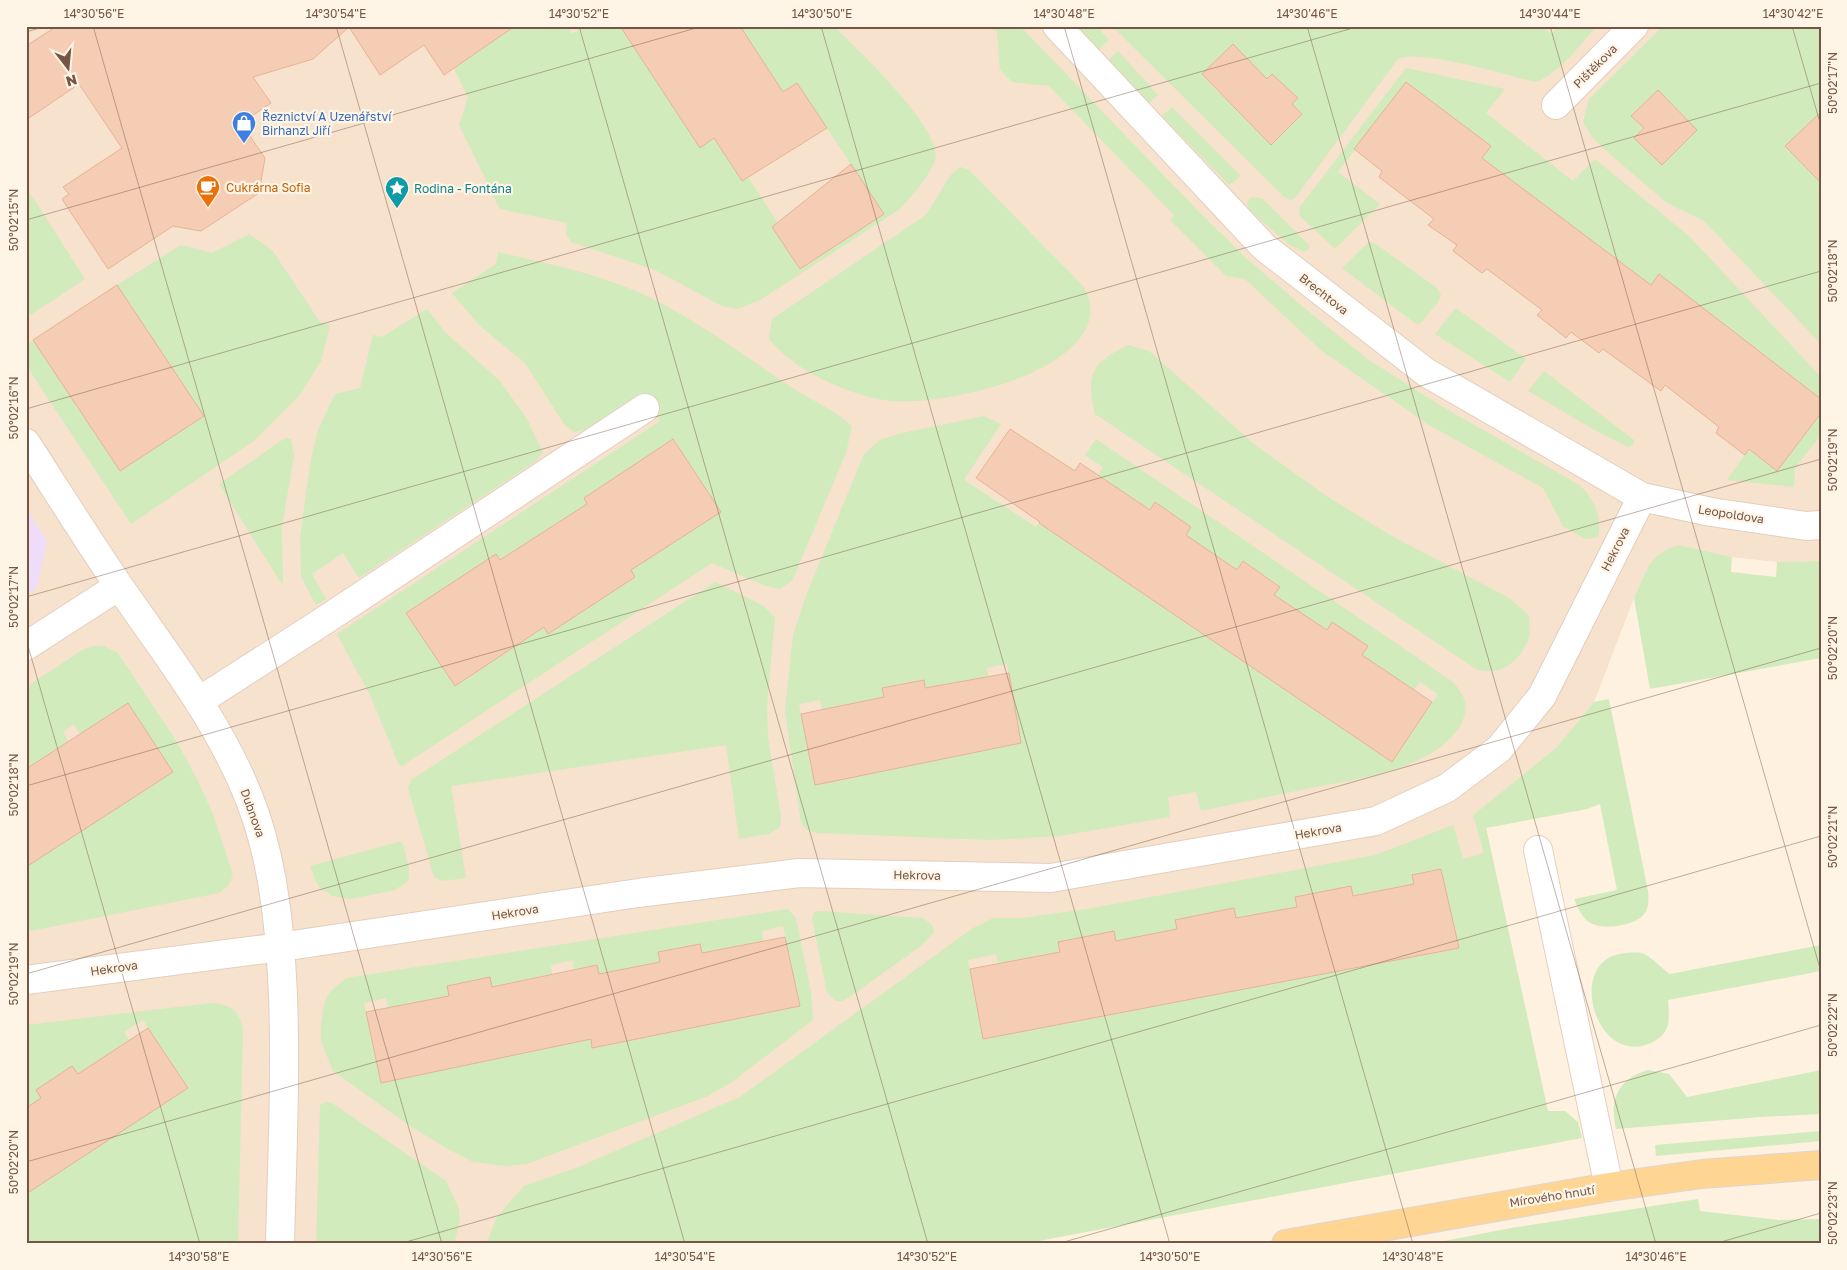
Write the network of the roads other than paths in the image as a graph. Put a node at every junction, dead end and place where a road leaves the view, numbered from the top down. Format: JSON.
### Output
{"nodes":[{"id":1,"x":1057,"y":26,"type":"edge"},
{"id":2,"x":1634,"y":26,"type":"edge"},
{"id":3,"x":1556,"y":105,"type":"dead end"},
{"id":4,"x":645,"y":408,"type":"dead end"},
{"id":5,"x":26,"y":443,"type":"edge"},
{"id":6,"x":1642,"y":497,"type":"junction"},
{"id":7,"x":1821,"y":525,"type":"edge"},
{"id":8,"x":119,"y":586,"type":"junction"},
{"id":9,"x":26,"y":646,"type":"edge"},
{"id":10,"x":199,"y":701,"type":"junction"},
{"id":11,"x":1538,"y":850,"type":"dead end"},
{"id":12,"x":281,"y":947,"type":"junction"},
{"id":13,"x":26,"y":980,"type":"edge"},
{"id":14,"x":1821,"y":1165,"type":"edge"},
{"id":15,"x":1609,"y":1187,"type":"junction"},
{"id":16,"x":280,"y":1244,"type":"edge"},
{"id":17,"x":1286,"y":1244,"type":"edge"}],
"edges":[{"from":1,"to":6,"type":"street","name":"Brechtova"},
{"from":2,"to":3,"type":"street","name":"Pištěkova"},
{"from":4,"to":10,"type":"street"},
{"from":5,"to":8,"type":"street","name":"Dubnova"},
{"from":6,"to":7,"type":"street","name":"Leopoldova"},
{"from":6,"to":12,"type":"street","name":"Hekrova"},
{"from":8,"to":9,"type":"street"},
{"from":8,"to":10,"type":"street","name":"Dubnova"},
{"from":10,"to":12,"type":"street","name":"Dubnova"},
{"from":11,"to":15,"type":"street"},
{"from":12,"to":13,"type":"street","name":"Hekrova"},
{"from":12,"to":16,"type":"street","name":"Dubnova"},
{"from":14,"to":15,"type":"main road","name":"Mírového hnutí"},
{"from":15,"to":17,"type":"main road","name":"Mírového hnutí"}]}
